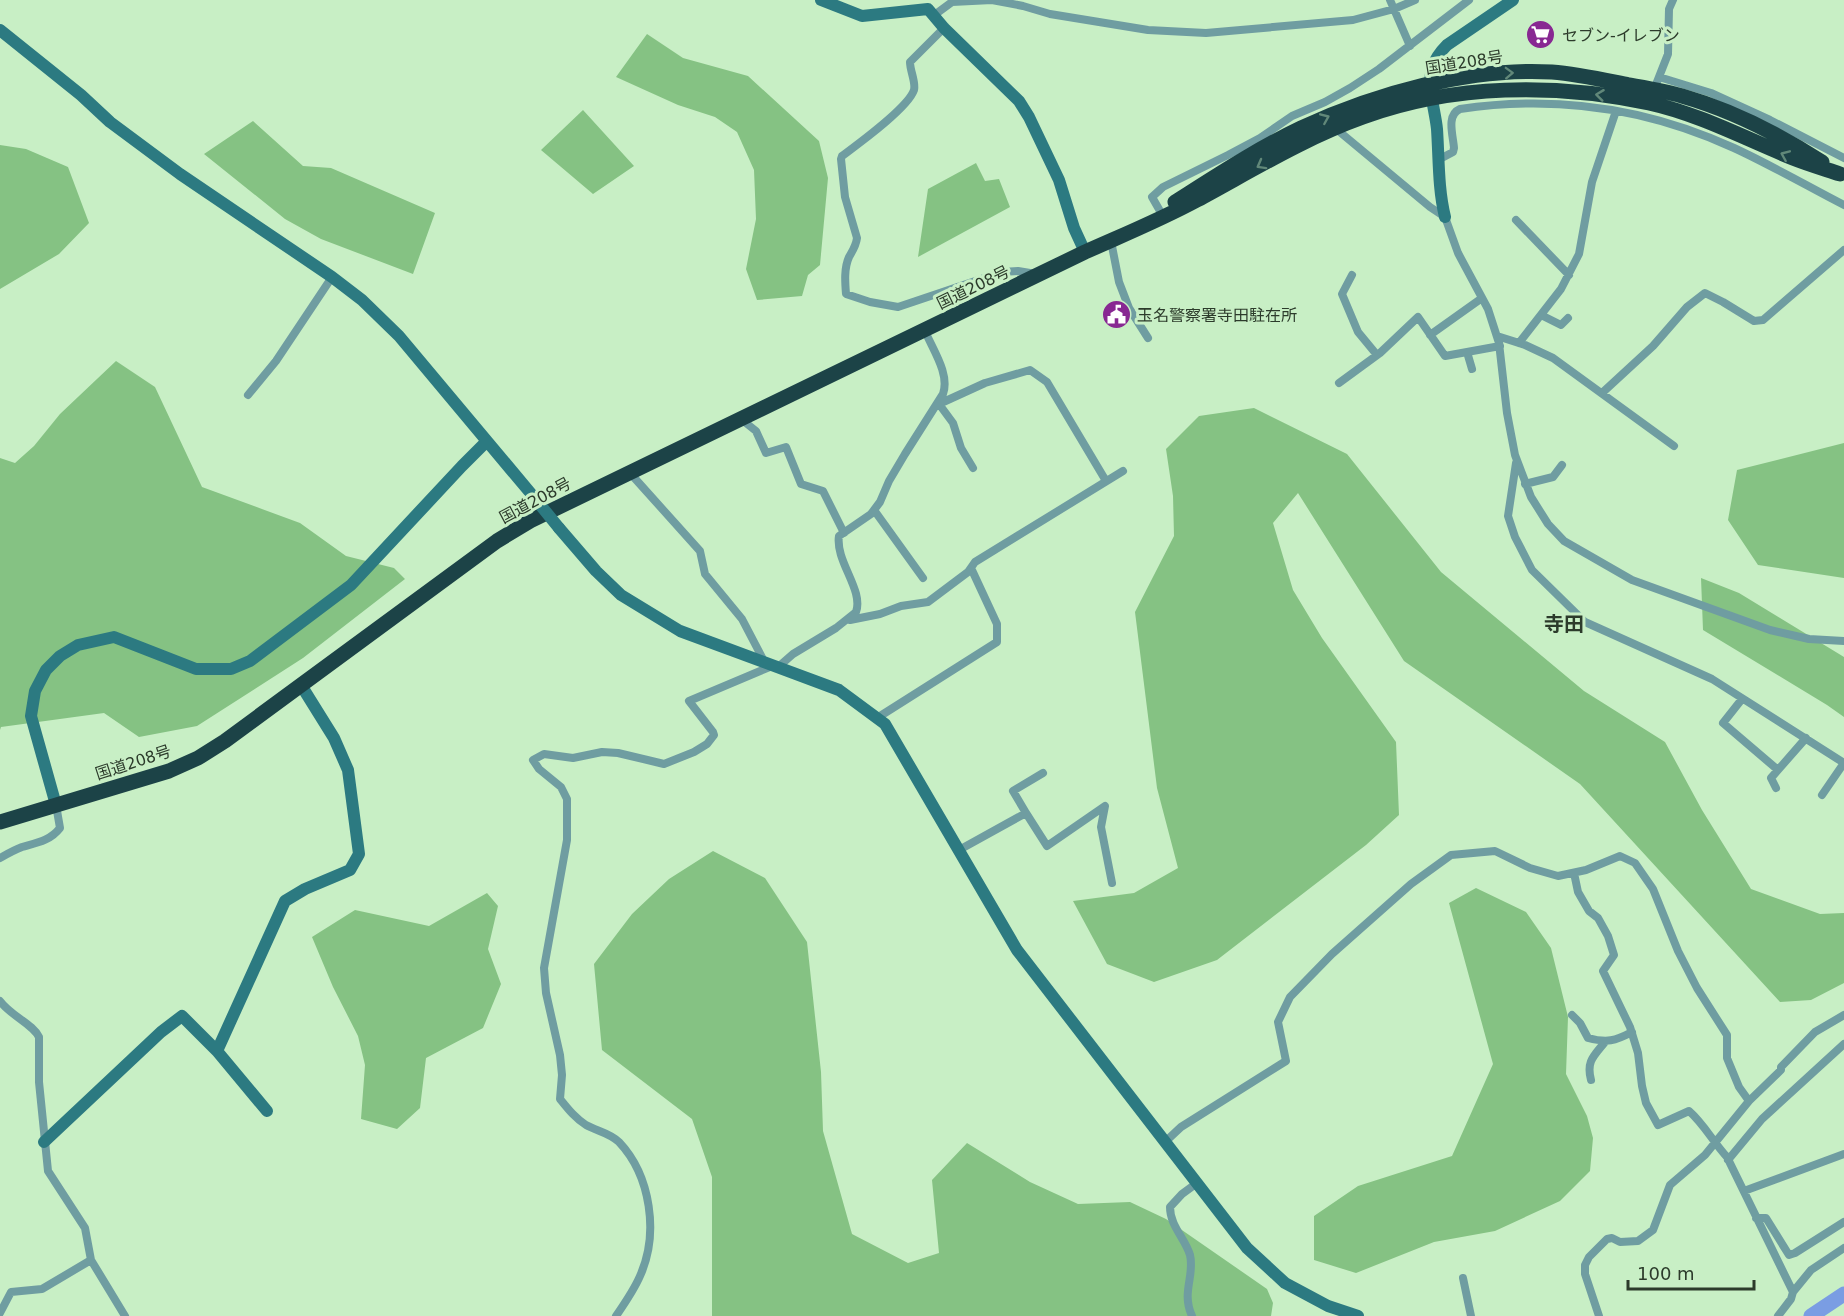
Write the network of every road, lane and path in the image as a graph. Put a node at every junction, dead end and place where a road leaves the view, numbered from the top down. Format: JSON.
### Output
{"nodes":[{"id":1,"x":821,"y":0,"type":"edge"},
{"id":2,"x":944,"y":0,"type":"edge"},
{"id":3,"x":1390,"y":0,"type":"edge"},
{"id":4,"x":1415,"y":0,"type":"edge"},
{"id":5,"x":1469,"y":0,"type":"edge"},
{"id":6,"x":1673,"y":0,"type":"edge"},
{"id":7,"x":1507,"y":1,"type":"edge"},
{"id":8,"x":1394,"y":9,"type":"junction"},
{"id":9,"x":929,"y":10,"type":"edge"},
{"id":10,"x":944,"y":28,"type":"junction"},
{"id":11,"x":0,"y":30,"type":"edge"},
{"id":12,"x":1410,"y":46,"type":"junction"},
{"id":13,"x":1431,"y":92,"type":"junction"},
{"id":14,"x":1653,"y":97,"type":"junction"},
{"id":15,"x":1616,"y":111,"type":"junction"},
{"id":16,"x":1296,"y":123,"type":"junction"},
{"id":17,"x":1335,"y":128,"type":"junction"},
{"id":18,"x":1844,"y":158,"type":"edge"},
{"id":19,"x":1438,"y":160,"type":"junction"},
{"id":20,"x":1842,"y":175,"type":"edge"},
{"id":21,"x":1844,"y":205,"type":"edge"},
{"id":22,"x":1445,"y":217,"type":"junction"},
{"id":23,"x":1516,"y":220,"type":"dead end"},
{"id":24,"x":1111,"y":241,"type":"junction"},
{"id":25,"x":1844,"y":250,"type":"edge"},
{"id":26,"x":1085,"y":252,"type":"junction"},
{"id":27,"x":1039,"y":275,"type":"junction"},
{"id":28,"x":1352,"y":275,"type":"dead end"},
{"id":29,"x":1569,"y":275,"type":"junction"},
{"id":30,"x":332,"y":277,"type":"junction"},
{"id":31,"x":1482,"y":298,"type":"junction"},
{"id":32,"x":1541,"y":315,"type":"junction"},
{"id":33,"x":1568,"y":318,"type":"dead end"},
{"id":34,"x":925,"y":331,"type":"junction"},
{"id":35,"x":1430,"y":335,"type":"junction"},
{"id":36,"x":1497,"y":336,"type":"junction"},
{"id":37,"x":1148,"y":338,"type":"dead end"},
{"id":38,"x":1520,"y":343,"type":"junction"},
{"id":39,"x":1500,"y":346,"type":"junction"},
{"id":40,"x":1467,"y":352,"type":"junction"},
{"id":41,"x":1377,"y":355,"type":"junction"},
{"id":42,"x":1472,"y":369,"type":"dead end"},
{"id":43,"x":1339,"y":383,"type":"dead end"},
{"id":44,"x":1602,"y":393,"type":"junction"},
{"id":45,"x":248,"y":395,"type":"dead end"},
{"id":46,"x":939,"y":404,"type":"junction"},
{"id":47,"x":741,"y":419,"type":"junction"},
{"id":48,"x":486,"y":442,"type":"junction"},
{"id":49,"x":1674,"y":446,"type":"dead end"},
{"id":50,"x":1516,"y":460,"type":"junction"},
{"id":51,"x":1562,"y":465,"type":"dead end"},
{"id":52,"x":973,"y":468,"type":"dead end"},
{"id":53,"x":1123,"y":471,"type":"dead end"},
{"id":54,"x":630,"y":473,"type":"junction"},
{"id":55,"x":1106,"y":481,"type":"junction"},
{"id":56,"x":1525,"y":484,"type":"junction"},
{"id":57,"x":874,"y":510,"type":"junction"},
{"id":58,"x":844,"y":533,"type":"junction"},
{"id":59,"x":971,"y":568,"type":"junction"},
{"id":60,"x":923,"y":578,"type":"dead end"},
{"id":61,"x":847,"y":620,"type":"junction"},
{"id":62,"x":1844,"y":641,"type":"edge"},
{"id":63,"x":771,"y":666,"type":"junction"},
{"id":64,"x":301,"y":685,"type":"junction"},
{"id":65,"x":1742,"y":699,"type":"junction"},
{"id":66,"x":877,"y":718,"type":"junction"},
{"id":67,"x":1806,"y":738,"type":"junction"},
{"id":68,"x":1778,"y":770,"type":"junction"},
{"id":69,"x":1043,"y":773,"type":"dead end"},
{"id":70,"x":1776,"y":788,"type":"dead end"},
{"id":71,"x":1822,"y":795,"type":"dead end"},
{"id":72,"x":56,"y":805,"type":"junction"},
{"id":73,"x":1026,"y":813,"type":"junction"},
{"id":74,"x":0,"y":822,"type":"edge"},
{"id":75,"x":959,"y":850,"type":"junction"},
{"id":76,"x":0,"y":858,"type":"edge"},
{"id":77,"x":1574,"y":873,"type":"junction"},
{"id":78,"x":1112,"y":883,"type":"dead end"},
{"id":79,"x":0,"y":1001,"type":"edge"},
{"id":80,"x":1572,"y":1015,"type":"dead end"},
{"id":81,"x":1844,"y":1015,"type":"edge"},
{"id":82,"x":1632,"y":1032,"type":"junction"},
{"id":83,"x":1605,"y":1042,"type":"junction"},
{"id":84,"x":1844,"y":1044,"type":"edge"},
{"id":85,"x":217,"y":1052,"type":"junction"},
{"id":86,"x":1591,"y":1080,"type":"dead end"},
{"id":87,"x":1749,"y":1101,"type":"junction"},
{"id":88,"x":267,"y":1111,"type":"dead end"},
{"id":89,"x":44,"y":1142,"type":"junction"},
{"id":90,"x":1165,"y":1142,"type":"junction"},
{"id":91,"x":1715,"y":1144,"type":"junction"},
{"id":92,"x":1844,"y":1154,"type":"edge"},
{"id":93,"x":1728,"y":1160,"type":"junction"},
{"id":94,"x":1197,"y":1183,"type":"junction"},
{"id":95,"x":1744,"y":1191,"type":"junction"},
{"id":96,"x":1756,"y":1218,"type":"junction"},
{"id":97,"x":1844,"y":1222,"type":"edge"},
{"id":98,"x":1844,"y":1248,"type":"edge"},
{"id":99,"x":91,"y":1260,"type":"junction"},
{"id":100,"x":1463,"y":1278,"type":"dead end"},
{"id":101,"x":1792,"y":1292,"type":"junction"},
{"id":102,"x":0,"y":1312,"type":"edge"},
{"id":103,"x":1340,"y":1313,"type":"edge"},
{"id":104,"x":125,"y":1316,"type":"edge"},
{"id":105,"x":616,"y":1316,"type":"edge"},
{"id":106,"x":1192,"y":1316,"type":"edge"},
{"id":107,"x":1358,"y":1316,"type":"edge"},
{"id":108,"x":1471,"y":1316,"type":"edge"},
{"id":109,"x":1599,"y":1316,"type":"edge"},
{"id":110,"x":1778,"y":1316,"type":"edge"}],
"edges":[{"from":1,"to":9,"type":"street"},
{"from":2,"to":9,"type":"street"},
{"from":3,"to":8,"type":"street"},
{"from":4,"to":8,"type":"street"},
{"from":5,"to":12,"type":"street"},
{"from":6,"to":14,"type":"street"},
{"from":7,"to":13,"type":"street"},
{"from":8,"to":9,"type":"street"},
{"from":8,"to":12,"type":"street"},
{"from":9,"to":10,"type":"street"},
{"from":10,"to":26,"type":"street"},
{"from":10,"to":27,"type":"street"},
{"from":11,"to":30,"type":"street"},
{"from":12,"to":16,"type":"street"},
{"from":13,"to":14,"type":"highway","name":"国道208号"},
{"from":16,"to":13,"type":"highway","name":"国道208号","one_way":true},
{"from":13,"to":17,"type":"highway","name":"国道208号"},
{"from":13,"to":19,"type":"street"},
{"from":14,"to":15,"type":"street"},
{"from":14,"to":18,"type":"street"},
{"from":14,"to":20,"type":"highway","name":"国道208号"},
{"from":14,"to":21,"type":"street"},
{"from":15,"to":19,"type":"street"},
{"from":15,"to":29,"type":"street"},
{"from":16,"to":24,"type":"highway","name":"国道208号"},
{"from":17,"to":22,"type":"street"},
{"from":17,"to":24,"type":"highway","name":"国道208号","one_way":true},
{"from":19,"to":22,"type":"street"},
{"from":22,"to":31,"type":"street"},
{"from":23,"to":29,"type":"street"},
{"from":24,"to":26,"type":"highway","name":"国道208号"},
{"from":24,"to":37,"type":"street"},
{"from":25,"to":44,"type":"street"},
{"from":26,"to":27,"type":"highway","name":"国道208号"},
{"from":27,"to":34,"type":"highway","name":"国道208号"},
{"from":28,"to":41,"type":"street"},
{"from":29,"to":32,"type":"street"},
{"from":30,"to":45,"type":"street"},
{"from":30,"to":48,"type":"street"},
{"from":31,"to":35,"type":"street"},
{"from":31,"to":36,"type":"street"},
{"from":32,"to":33,"type":"street"},
{"from":32,"to":38,"type":"street"},
{"from":34,"to":46,"type":"street"},
{"from":34,"to":47,"type":"highway","name":"国道208号"},
{"from":35,"to":40,"type":"street"},
{"from":35,"to":41,"type":"street"},
{"from":36,"to":38,"type":"street"},
{"from":36,"to":39,"type":"street"},
{"from":38,"to":44,"type":"street"},
{"from":39,"to":40,"type":"street"},
{"from":39,"to":50,"type":"street"},
{"from":40,"to":42,"type":"street"},
{"from":41,"to":43,"type":"street"},
{"from":44,"to":49,"type":"street"},
{"from":46,"to":52,"type":"street"},
{"from":46,"to":55,"type":"street"},
{"from":46,"to":57,"type":"street"},
{"from":47,"to":54,"type":"highway","name":"国道208号"},
{"from":47,"to":58,"type":"street"},
{"from":48,"to":63,"type":"street","bridge":true},
{"from":48,"to":72,"type":"street"},
{"from":50,"to":56,"type":"street"},
{"from":50,"to":65,"type":"street"},
{"from":51,"to":56,"type":"street"},
{"from":53,"to":55,"type":"street"},
{"from":54,"to":63,"type":"street"},
{"from":54,"to":64,"type":"highway","name":"国道208号"},
{"from":55,"to":59,"type":"street"},
{"from":56,"to":62,"type":"street"},
{"from":57,"to":58,"type":"street"},
{"from":57,"to":60,"type":"street"},
{"from":58,"to":61,"type":"street"},
{"from":59,"to":61,"type":"street"},
{"from":59,"to":66,"type":"street"},
{"from":61,"to":63,"type":"street"},
{"from":63,"to":66,"type":"street"},
{"from":63,"to":105,"type":"street"},
{"from":64,"to":72,"type":"highway","name":"国道208号"},
{"from":64,"to":85,"type":"street"},
{"from":65,"to":67,"type":"street"},
{"from":65,"to":68,"type":"street"},
{"from":66,"to":75,"type":"street"},
{"from":67,"to":68,"type":"street"},
{"from":67,"to":71,"type":"street"},
{"from":68,"to":70,"type":"street"},
{"from":69,"to":73,"type":"street"},
{"from":72,"to":74,"type":"highway","name":"国道208号"},
{"from":72,"to":76,"type":"street"},
{"from":73,"to":75,"type":"street"},
{"from":73,"to":78,"type":"street"},
{"from":75,"to":90,"type":"street"},
{"from":77,"to":82,"type":"street"},
{"from":77,"to":87,"type":"street"},
{"from":77,"to":90,"type":"street"},
{"from":79,"to":89,"type":"street"},
{"from":80,"to":83,"type":"street"},
{"from":81,"to":87,"type":"street"},
{"from":82,"to":83,"type":"street"},
{"from":82,"to":91,"type":"street"},
{"from":83,"to":86,"type":"street"},
{"from":84,"to":93,"type":"street"},
{"from":85,"to":88,"type":"street"},
{"from":85,"to":89,"type":"street"},
{"from":87,"to":91,"type":"street"},
{"from":89,"to":99,"type":"street"},
{"from":90,"to":94,"type":"street"},
{"from":91,"to":93,"type":"street"},
{"from":91,"to":109,"type":"street"},
{"from":92,"to":95,"type":"street"},
{"from":93,"to":95,"type":"street"},
{"from":94,"to":103,"type":"street"},
{"from":94,"to":106,"type":"street"},
{"from":95,"to":96,"type":"street"},
{"from":96,"to":97,"type":"street"},
{"from":96,"to":101,"type":"street"},
{"from":98,"to":101,"type":"street"},
{"from":99,"to":102,"type":"street"},
{"from":99,"to":104,"type":"street"},
{"from":100,"to":108,"type":"street"},
{"from":101,"to":110,"type":"street"},
{"from":103,"to":107,"type":"street"}]}
